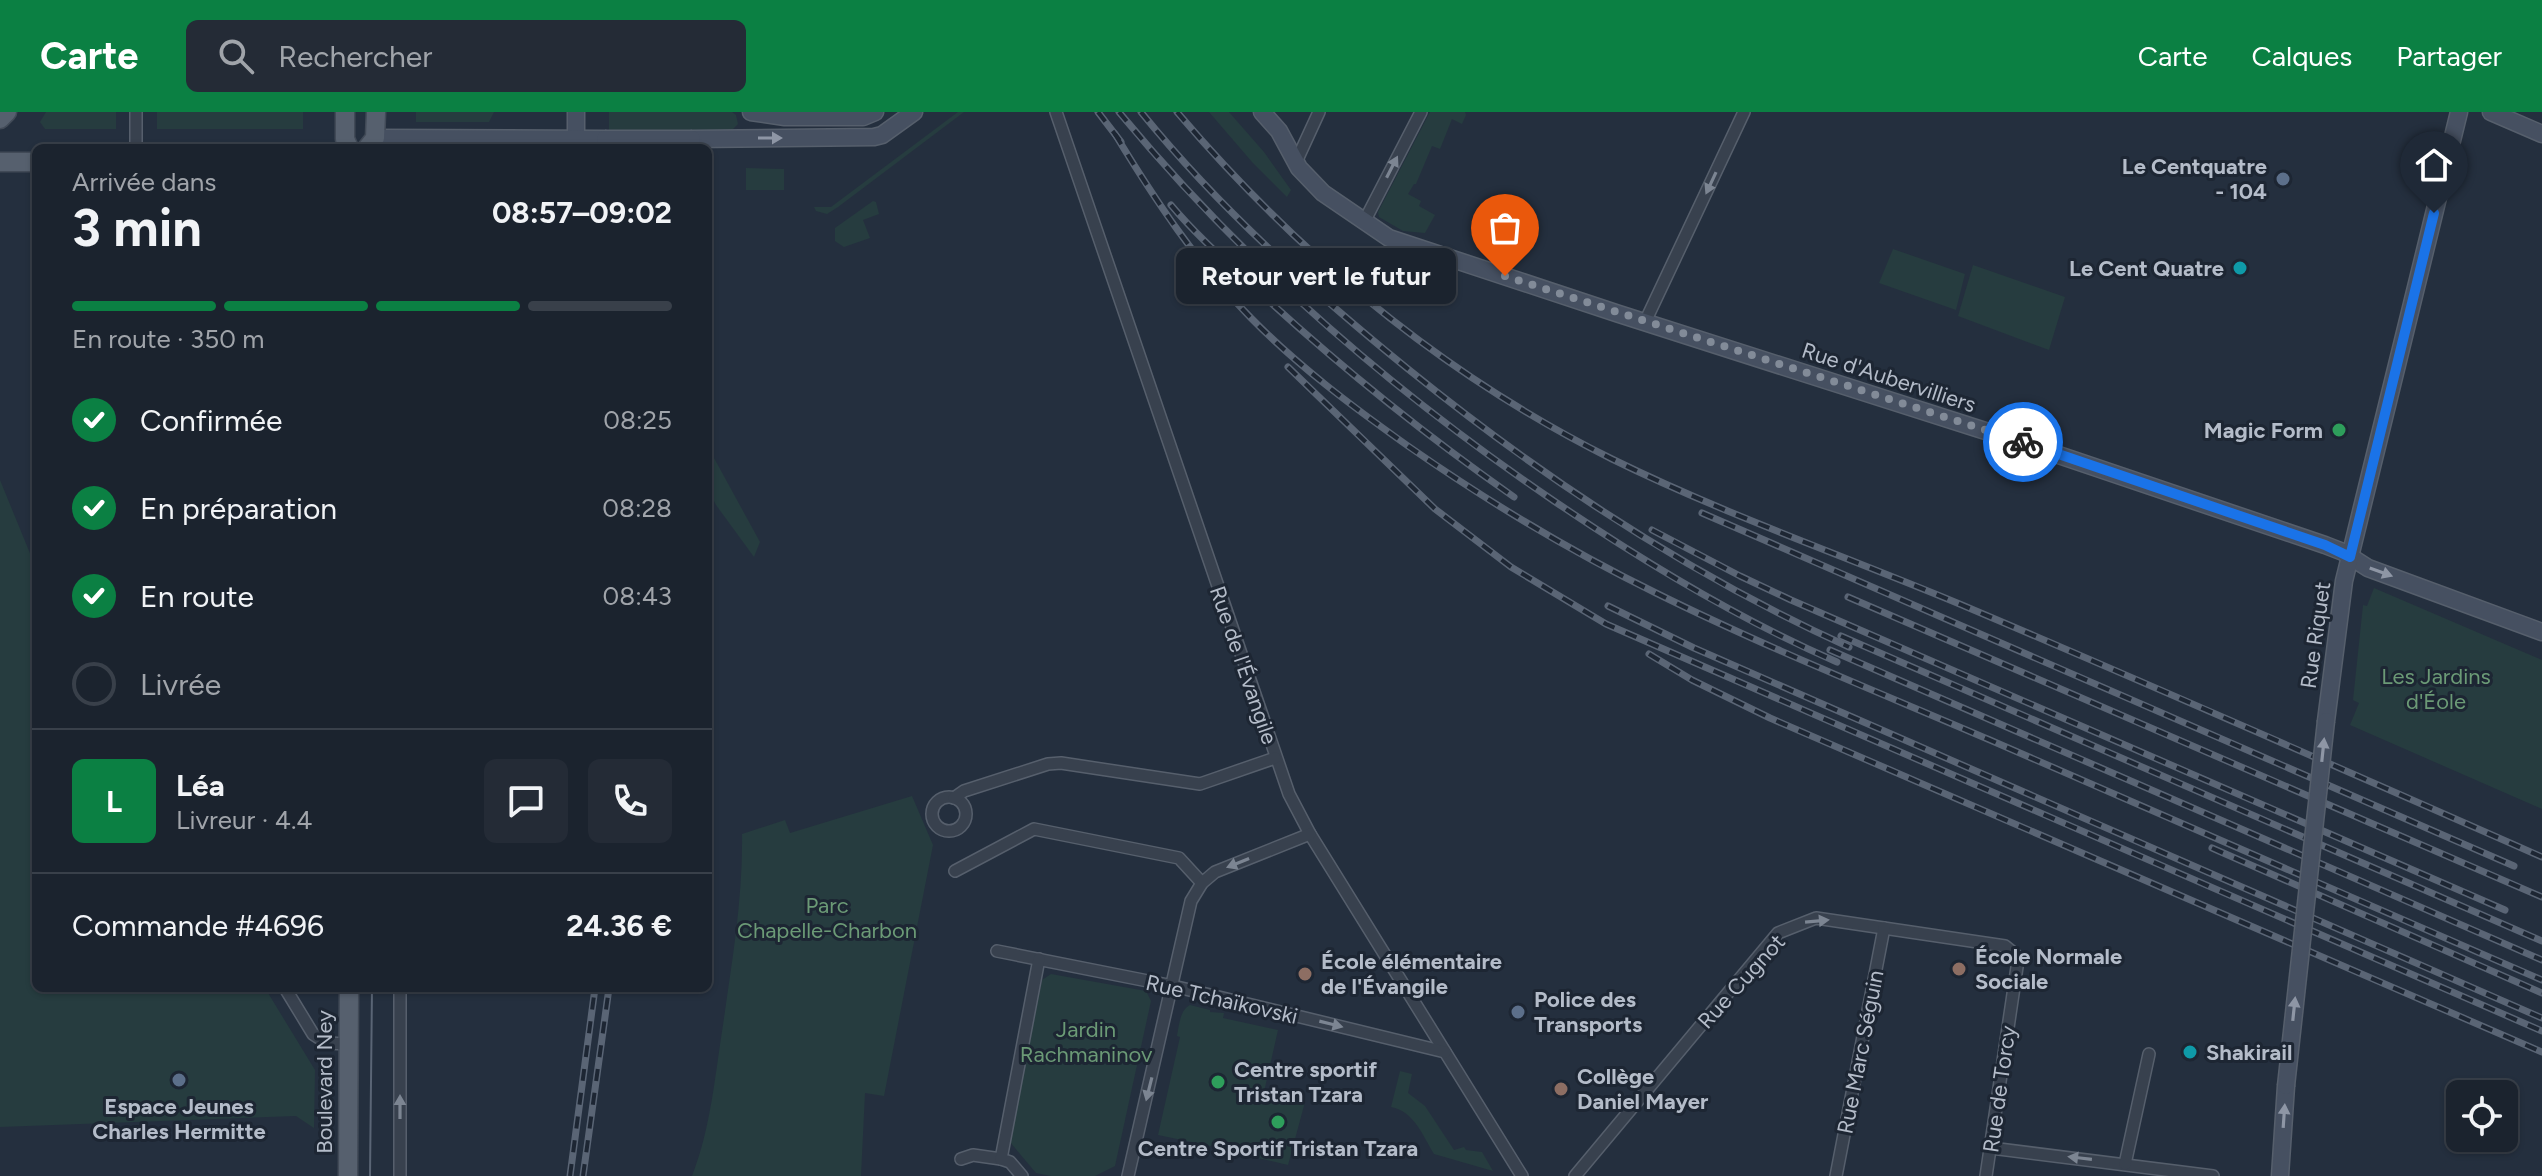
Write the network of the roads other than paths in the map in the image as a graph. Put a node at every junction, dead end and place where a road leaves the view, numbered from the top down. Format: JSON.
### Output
{"nodes":[{"id":1,"x":7,"y":112,"type":"edge"},
{"id":2,"x":136,"y":112,"type":"edge"},
{"id":3,"x":345,"y":112,"type":"edge"},
{"id":4,"x":376,"y":112,"type":"edge"},
{"id":5,"x":576,"y":112,"type":"edge"},
{"id":6,"x":751,"y":112,"type":"edge"},
{"id":7,"x":875,"y":112,"type":"edge"},
{"id":8,"x":914,"y":112,"type":"edge"},
{"id":9,"x":1056,"y":112,"type":"edge"},
{"id":10,"x":1262,"y":112,"type":"edge"},
{"id":11,"x":1319,"y":112,"type":"edge"},
{"id":12,"x":1421,"y":112,"type":"edge"},
{"id":13,"x":1744,"y":112,"type":"edge"},
{"id":14,"x":2459,"y":112,"type":"edge"},
{"id":15,"x":2491,"y":112,"type":"edge"},
{"id":16,"x":0,"y":119,"type":"edge"},
{"id":17,"x":2542,"y":134,"type":"edge"},
{"id":18,"x":576,"y":139,"type":"junction"},
{"id":19,"x":371,"y":143,"type":"edge"},
{"id":20,"x":136,"y":144,"type":"edge"},
{"id":21,"x":347,"y":144,"type":"edge"},
{"id":22,"x":0,"y":162,"type":"edge"},
{"id":23,"x":32,"y":162,"type":"edge"},
{"id":24,"x":1296,"y":162,"type":"junction"},
{"id":25,"x":1364,"y":222,"type":"junction"},
{"id":26,"x":1645,"y":322,"type":"junction"},
{"id":27,"x":2350,"y":557,"type":"junction"},
{"id":28,"x":2542,"y":632,"type":"edge"},
{"id":29,"x":1275,"y":758,"type":"junction"},
{"id":30,"x":954,"y":798,"type":"dead end"},
{"id":31,"x":1310,"y":834,"type":"junction"},
{"id":32,"x":955,"y":871,"type":"dead end"},
{"id":33,"x":1202,"y":883,"type":"junction"},
{"id":34,"x":1884,"y":928,"type":"junction"},
{"id":35,"x":997,"y":951,"type":"dead end"},
{"id":36,"x":2015,"y":954,"type":"joint"},
{"id":37,"x":1039,"y":959,"type":"junction"},
{"id":38,"x":1173,"y":986,"type":"junction"},
{"id":39,"x":287,"y":992,"type":"edge"},
{"id":40,"x":349,"y":992,"type":"edge"},
{"id":41,"x":400,"y":992,"type":"edge"},
{"id":42,"x":348,"y":1044,"type":"junction"},
{"id":43,"x":1445,"y":1052,"type":"junction"},
{"id":44,"x":2149,"y":1054,"type":"dead end"},
{"id":45,"x":1991,"y":1148,"type":"junction"},
{"id":46,"x":961,"y":1159,"type":"dead end"},
{"id":47,"x":1001,"y":1159,"type":"junction"},
{"id":48,"x":2125,"y":1164,"type":"junction"},
{"id":49,"x":348,"y":1176,"type":"edge"},
{"id":50,"x":400,"y":1176,"type":"edge"},
{"id":51,"x":1022,"y":1176,"type":"edge"},
{"id":52,"x":1128,"y":1176,"type":"edge"},
{"id":53,"x":1522,"y":1176,"type":"edge"},
{"id":54,"x":1575,"y":1176,"type":"edge"},
{"id":55,"x":1836,"y":1176,"type":"edge"},
{"id":56,"x":1986,"y":1176,"type":"edge"},
{"id":57,"x":2213,"y":1176,"type":"edge"},
{"id":58,"x":2280,"y":1176,"type":"edge"}],
"edges":[{"from":1,"to":16,"type":"main road"},
{"from":2,"to":20,"type":"street"},
{"from":3,"to":21,"type":"main road"},
{"from":4,"to":19,"type":"main road"},
{"from":5,"to":18,"type":"street"},
{"from":6,"to":7,"type":"street"},
{"from":18,"to":8,"type":"street","one_way":true,"bridge":true},
{"from":9,"to":29,"type":"street","name":"Rue de l'Évangile"},
{"from":10,"to":24,"type":"street","name":"Rue d'Aubervilliers"},
{"from":11,"to":24,"type":"street"},
{"from":25,"to":12,"type":"street","one_way":true},
{"from":13,"to":26,"type":"street","one_way":true},
{"from":14,"to":27,"type":"street","name":"Rue Riquet"},
{"from":15,"to":17,"type":"street"},
{"from":18,"to":19,"type":"street"},
{"from":22,"to":23,"type":"main road"},
{"from":24,"to":25,"type":"street","name":"Rue d'Aubervilliers"},
{"from":25,"to":26,"type":"street","name":"Rue d'Aubervilliers"},
{"from":26,"to":27,"type":"street","name":"Rue d'Aubervilliers"},
{"from":27,"to":28,"type":"street","name":"Rue d'Aubervilliers","one_way":true},
{"from":58,"to":27,"type":"street","name":"Rue Riquet","one_way":true,"bridge":true},
{"from":29,"to":30,"type":"street"},
{"from":29,"to":31,"type":"street","name":"Rue de l'Évangile"},
{"from":31,"to":33,"type":"street","one_way":true},
{"from":31,"to":43,"type":"street","name":"Rue de l'Évangile"},
{"from":32,"to":33,"type":"street"},
{"from":33,"to":38,"type":"street"},
{"from":34,"to":36,"type":"street","name":"Rue Cugnot"},
{"from":54,"to":34,"type":"street","name":"Rue Cugnot","one_way":true},
{"from":34,"to":55,"type":"street","name":"Rue Marc Séguin"},
{"from":35,"to":37,"type":"street","name":"Rue Tchaïkovski"},
{"from":36,"to":45,"type":"street","name":"Rue de Torcy"},
{"from":37,"to":38,"type":"street","name":"Rue Tchaïkovski"},
{"from":37,"to":47,"type":"street"},
{"from":38,"to":43,"type":"street","name":"Rue Tchaïkovski","one_way":true},
{"from":38,"to":52,"type":"street","one_way":true},
{"from":39,"to":42,"type":"street"},
{"from":40,"to":42,"type":"main road","name":"Boulevard Ney"},
{"from":50,"to":41,"type":"street","one_way":true},
{"from":42,"to":49,"type":"main road","name":"Boulevard Ney"},
{"from":43,"to":53,"type":"street","name":"Rue de l'Évangile"},
{"from":44,"to":48,"type":"street"},
{"from":48,"to":45,"type":"street","one_way":true},
{"from":45,"to":56,"type":"street","name":"Rue de Torcy"},
{"from":46,"to":47,"type":"street"},
{"from":47,"to":51,"type":"street"},
{"from":48,"to":57,"type":"street"}]}
